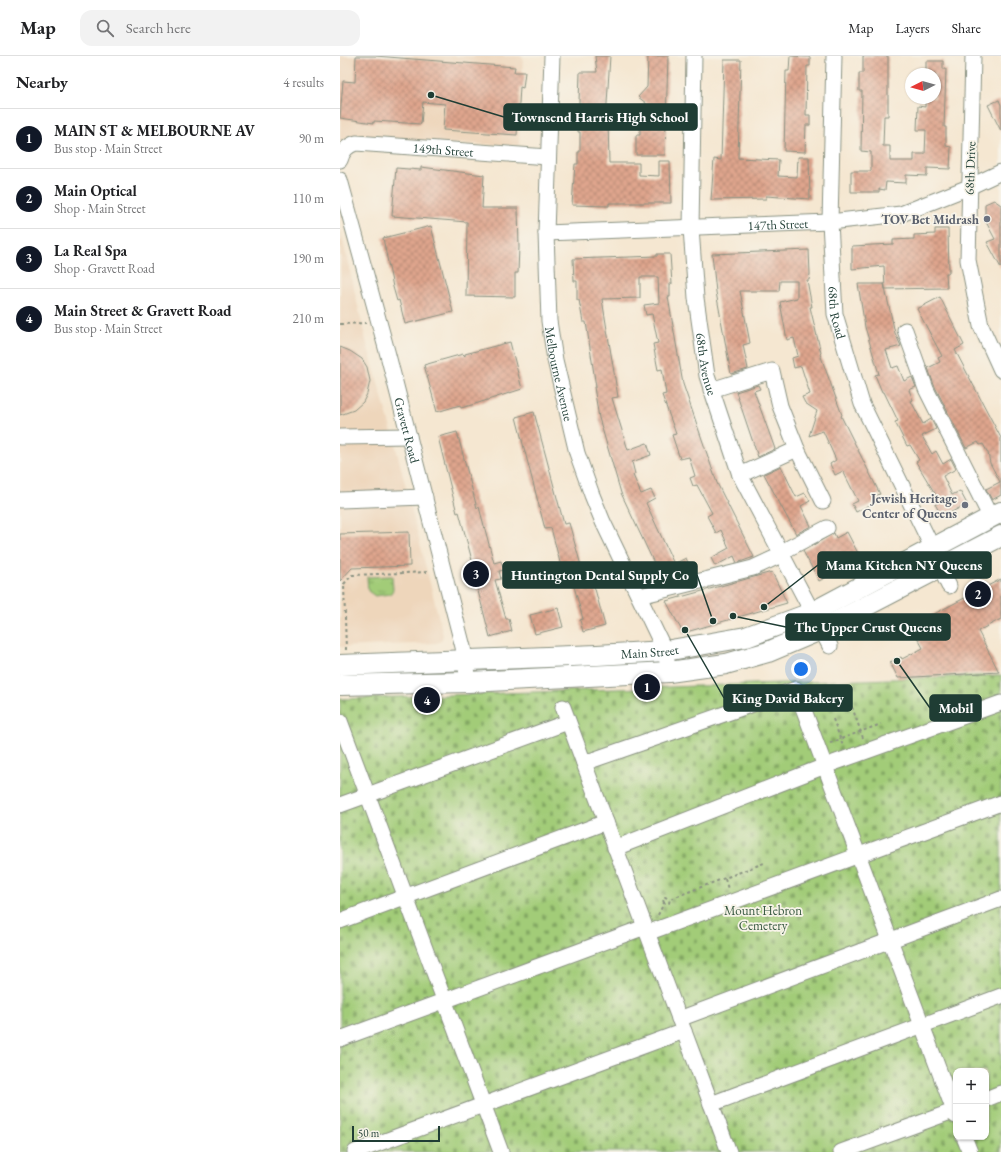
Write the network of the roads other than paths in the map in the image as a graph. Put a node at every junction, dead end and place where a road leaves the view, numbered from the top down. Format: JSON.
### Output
{"nodes":[{"id":1,"x":552,"y":56,"type":"edge"},
{"id":2,"x":694,"y":56,"type":"edge"},
{"id":3,"x":834,"y":56,"type":"edge"},
{"id":4,"x":973,"y":56,"type":"edge"},
{"id":5,"x":341,"y":156,"type":"edge"},
{"id":6,"x":548,"y":157,"type":"junction"},
{"id":7,"x":1001,"y":172,"type":"edge"},
{"id":8,"x":340,"y":180,"type":"edge"},
{"id":9,"x":969,"y":187,"type":"junction"},
{"id":10,"x":830,"y":222,"type":"junction"},
{"id":11,"x":690,"y":228,"type":"junction"},
{"id":12,"x":546,"y":233,"type":"junction"},
{"id":13,"x":905,"y":330,"type":"dead end"},
{"id":14,"x":1001,"y":370,"type":"edge"},
{"id":15,"x":711,"y":390,"type":"junction"},
{"id":16,"x":409,"y":436,"type":"junction"},
{"id":17,"x":340,"y":437,"type":"edge"},
{"id":18,"x":797,"y":449,"type":"junction"},
{"id":19,"x":740,"y":474,"type":"junction"},
{"id":20,"x":425,"y":497,"type":"junction"},
{"id":21,"x":340,"y":500,"type":"edge"},
{"id":22,"x":823,"y":501,"type":"dead end"},
{"id":23,"x":996,"y":515,"type":"edge"},
{"id":24,"x":827,"y":528,"type":"dead end"},
{"id":25,"x":1001,"y":536,"type":"edge"},
{"id":26,"x":933,"y":549,"type":"junction"},
{"id":27,"x":781,"y":555,"type":"junction"},
{"id":28,"x":940,"y":568,"type":"junction"},
{"id":29,"x":949,"y":586,"type":"dead end"},
{"id":30,"x":640,"y":596,"type":"junction"},
{"id":31,"x":820,"y":629,"type":"junction"},
{"id":32,"x":665,"y":651,"type":"junction"},
{"id":33,"x":343,"y":657,"type":"edge"},
{"id":34,"x":466,"y":659,"type":"junction"},
{"id":35,"x":669,"y":672,"type":"junction"},
{"id":36,"x":468,"y":682,"type":"junction"},
{"id":37,"x":340,"y":685,"type":"edge"},
{"id":38,"x":1001,"y":703,"type":"edge"},
{"id":39,"x":563,"y":707,"type":"dead end"},
{"id":40,"x":340,"y":721,"type":"edge"},
{"id":41,"x":568,"y":722,"type":"junction"},
{"id":42,"x":584,"y":763,"type":"junction"},
{"id":43,"x":825,"y":766,"type":"junction"},
{"id":44,"x":368,"y":795,"type":"junction"},
{"id":45,"x":1001,"y":802,"type":"edge"},
{"id":46,"x":340,"y":805,"type":"edge"},
{"id":47,"x":606,"y":822,"type":"junction"},
{"id":48,"x":615,"y":848,"type":"junction"},
{"id":49,"x":858,"y":855,"type":"junction"},
{"id":50,"x":405,"y":897,"type":"junction"},
{"id":51,"x":1001,"y":899,"type":"edge"},
{"id":52,"x":340,"y":921,"type":"edge"},
{"id":53,"x":646,"y":930,"type":"junction"},
{"id":54,"x":890,"y":940,"type":"junction"},
{"id":55,"x":1001,"y":996,"type":"edge"},
{"id":56,"x":444,"y":1001,"type":"junction"},
{"id":57,"x":681,"y":1025,"type":"junction"},
{"id":58,"x":922,"y":1026,"type":"junction"},
{"id":59,"x":340,"y":1039,"type":"edge"},
{"id":60,"x":1001,"y":1093,"type":"edge"},
{"id":61,"x":989,"y":1097,"type":"edge"},
{"id":62,"x":483,"y":1104,"type":"junction"},
{"id":63,"x":711,"y":1104,"type":"junction"},
{"id":64,"x":953,"y":1107,"type":"edge"},
{"id":65,"x":953,"y":1113,"type":"edge"},
{"id":66,"x":965,"y":1140,"type":"edge"},
{"id":67,"x":355,"y":1152,"type":"edge"},
{"id":68,"x":501,"y":1152,"type":"edge"},
{"id":69,"x":728,"y":1152,"type":"edge"},
{"id":70,"x":840,"y":1152,"type":"edge"},
{"id":71,"x":970,"y":1152,"type":"edge"}],
"edges":[{"from":1,"to":6,"type":"street","name":"Melbourne Avenue"},
{"from":2,"to":11,"type":"street","name":"68th Avenue"},
{"from":3,"to":10,"type":"street","name":"68th Road"},
{"from":4,"to":9,"type":"street","name":"68th Drive"},
{"from":5,"to":6,"type":"street","name":"149th Street"},
{"from":6,"to":12,"type":"street","name":"Melbourne Avenue"},
{"from":7,"to":9,"type":"street","name":"147th Street"},
{"from":8,"to":16,"type":"street","name":"Gravett Road"},
{"from":9,"to":10,"type":"street","name":"147th Street"},
{"from":9,"to":14,"type":"street","name":"68th Drive"},
{"from":10,"to":11,"type":"street","name":"147th Street"},
{"from":10,"to":26,"type":"street","name":"68th Road"},
{"from":11,"to":12,"type":"street","name":"147th Street"},
{"from":11,"to":15,"type":"street","name":"68th Avenue"},
{"from":12,"to":30,"type":"street","name":"Melbourne Avenue"},
{"from":13,"to":23,"type":"street"},
{"from":15,"to":18,"type":"street"},
{"from":15,"to":19,"type":"street","name":"68th Avenue"},
{"from":16,"to":17,"type":"street"},
{"from":16,"to":20,"type":"street","name":"Gravett Road"},
{"from":18,"to":19,"type":"street"},
{"from":18,"to":22,"type":"street"},
{"from":19,"to":27,"type":"street","name":"68th Avenue"},
{"from":20,"to":21,"type":"street"},
{"from":20,"to":34,"type":"street","name":"Gravett Road"},
{"from":23,"to":26,"type":"main road","name":"Main Street"},
{"from":24,"to":27,"type":"street"},
{"from":25,"to":28,"type":"main road","name":"Main Street"},
{"from":26,"to":31,"type":"main road","name":"Main Street"},
{"from":27,"to":30,"type":"street"},
{"from":27,"to":31,"type":"street","name":"68th Avenue"},
{"from":28,"to":29,"type":"street"},
{"from":28,"to":31,"type":"main road","name":"Main Street"},
{"from":30,"to":32,"type":"street","name":"Melbourne Avenue"},
{"from":31,"to":32,"type":"main road","name":"Main Street"},
{"from":31,"to":35,"type":"main road","name":"Main Street"},
{"from":32,"to":34,"type":"main road","name":"Main Street"},
{"from":32,"to":35,"type":"street","name":"Melbourne Avenue"},
{"from":33,"to":34,"type":"main road","name":"Main Street"},
{"from":34,"to":36,"type":"street","name":"Gravett Road"},
{"from":35,"to":36,"type":"main road","name":"Main Street"},
{"from":36,"to":37,"type":"main road","name":"Main Street"},
{"from":38,"to":43,"type":"street"},
{"from":39,"to":41,"type":"street"},
{"from":40,"to":44,"type":"street"},
{"from":41,"to":42,"type":"street"},
{"from":41,"to":44,"type":"street"},
{"from":42,"to":43,"type":"street"},
{"from":42,"to":47,"type":"street"},
{"from":43,"to":48,"type":"street"},
{"from":43,"to":49,"type":"street"},
{"from":44,"to":46,"type":"street"},
{"from":44,"to":50,"type":"street"},
{"from":45,"to":49,"type":"street"},
{"from":47,"to":48,"type":"street"},
{"from":47,"to":50,"type":"street"},
{"from":48,"to":53,"type":"street"},
{"from":49,"to":53,"type":"street"},
{"from":49,"to":54,"type":"street"},
{"from":50,"to":52,"type":"street"},
{"from":50,"to":56,"type":"street"},
{"from":51,"to":54,"type":"street"},
{"from":53,"to":56,"type":"street"},
{"from":53,"to":57,"type":"street"},
{"from":54,"to":57,"type":"street"},
{"from":54,"to":58,"type":"street"},
{"from":55,"to":58,"type":"street"},
{"from":56,"to":59,"type":"street"},
{"from":56,"to":62,"type":"street"},
{"from":57,"to":62,"type":"street"},
{"from":57,"to":63,"type":"street"},
{"from":58,"to":63,"type":"street"},
{"from":58,"to":64,"type":"street"},
{"from":60,"to":61,"type":"street"},
{"from":62,"to":67,"type":"street"},
{"from":62,"to":68,"type":"street"},
{"from":63,"to":69,"type":"street"},
{"from":65,"to":70,"type":"street"},
{"from":66,"to":71,"type":"street"}]}
